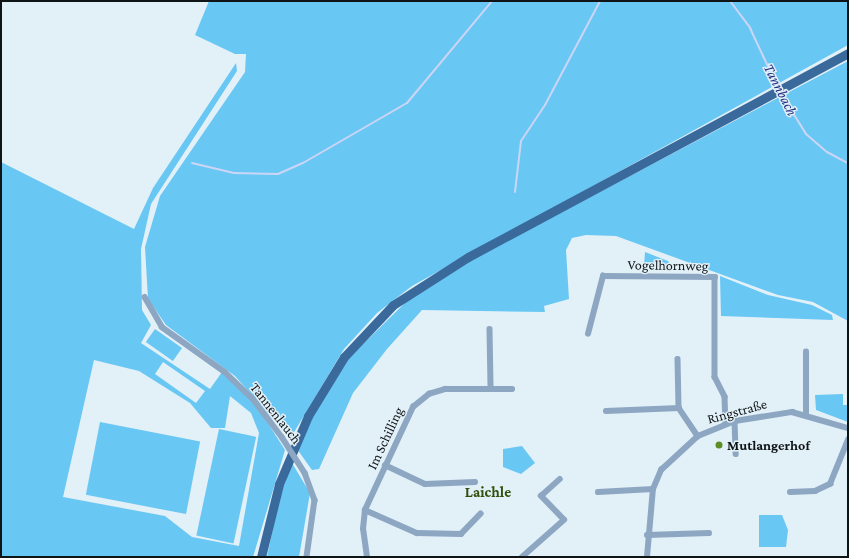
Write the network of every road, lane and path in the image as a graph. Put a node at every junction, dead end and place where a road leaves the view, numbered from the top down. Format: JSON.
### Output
{"nodes":[{"id":1,"x":848,"y":53,"type":"edge"},
{"id":2,"x":145,"y":297,"type":"dead end"},
{"id":3,"x":490,"y":329,"type":"dead end"},
{"id":4,"x":588,"y":334,"type":"dead end"},
{"id":5,"x":806,"y":352,"type":"dead end"},
{"id":6,"x":678,"y":359,"type":"dead end"},
{"id":7,"x":491,"y":389,"type":"junction"},
{"id":8,"x":512,"y":389,"type":"dead end"},
{"id":9,"x":679,"y":408,"type":"junction"},
{"id":10,"x":606,"y":411,"type":"dead end"},
{"id":11,"x":806,"y":414,"type":"junction"},
{"id":12,"x":736,"y":422,"type":"junction"},
{"id":13,"x":726,"y":424,"type":"junction"},
{"id":14,"x":848,"y":428,"type":"edge"},
{"id":15,"x":698,"y":436,"type":"junction"},
{"id":16,"x":848,"y":440,"type":"edge"},
{"id":17,"x":736,"y":454,"type":"dead end"},
{"id":18,"x":386,"y":465,"type":"junction"},
{"id":19,"x":560,"y":479,"type":"dead end"},
{"id":20,"x":475,"y":482,"type":"dead end"},
{"id":21,"x":652,"y":489,"type":"junction"},
{"id":22,"x":598,"y":492,"type":"dead end"},
{"id":23,"x":790,"y":492,"type":"dead end"},
{"id":24,"x":366,"y":510,"type":"junction"},
{"id":25,"x":480,"y":514,"type":"dead end"},
{"id":26,"x":709,"y":533,"type":"dead end"},
{"id":27,"x":647,"y":535,"type":"junction"},
{"id":28,"x":261,"y":557,"type":"edge"},
{"id":29,"x":307,"y":557,"type":"edge"},
{"id":30,"x":367,"y":557,"type":"edge"},
{"id":31,"x":522,"y":557,"type":"edge"},
{"id":32,"x":647,"y":557,"type":"edge"}],
"edges":[{"from":1,"to":28,"type":"main road"},
{"from":2,"to":29,"type":"street","name":"Tannenlauch","bridge":true},
{"from":3,"to":7,"type":"street"},
{"from":4,"to":13,"type":"street","name":"Vogelhornweg"},
{"from":5,"to":11,"type":"street"},
{"from":6,"to":9,"type":"street"},
{"from":7,"to":8,"type":"street","name":"Im Schilling"},
{"from":7,"to":18,"type":"street","name":"Im Schilling"},
{"from":9,"to":10,"type":"street"},
{"from":9,"to":15,"type":"street"},
{"from":11,"to":12,"type":"street","name":"Ringstraße"},
{"from":11,"to":14,"type":"street","name":"Ringstraße"},
{"from":12,"to":13,"type":"street","name":"Ringstraße"},
{"from":12,"to":17,"type":"street"},
{"from":13,"to":15,"type":"street","name":"Ringstraße"},
{"from":15,"to":21,"type":"street","name":"Ringstraße"},
{"from":16,"to":23,"type":"street"},
{"from":18,"to":20,"type":"street"},
{"from":18,"to":24,"type":"street","name":"Im Schilling"},
{"from":19,"to":31,"type":"street"},
{"from":21,"to":22,"type":"street"},
{"from":21,"to":27,"type":"street","name":"Ringstraße"},
{"from":24,"to":25,"type":"street"},
{"from":24,"to":30,"type":"street","name":"Im Schilling"},
{"from":26,"to":27,"type":"street"},
{"from":27,"to":32,"type":"street","name":"Ringstraße"}]}
